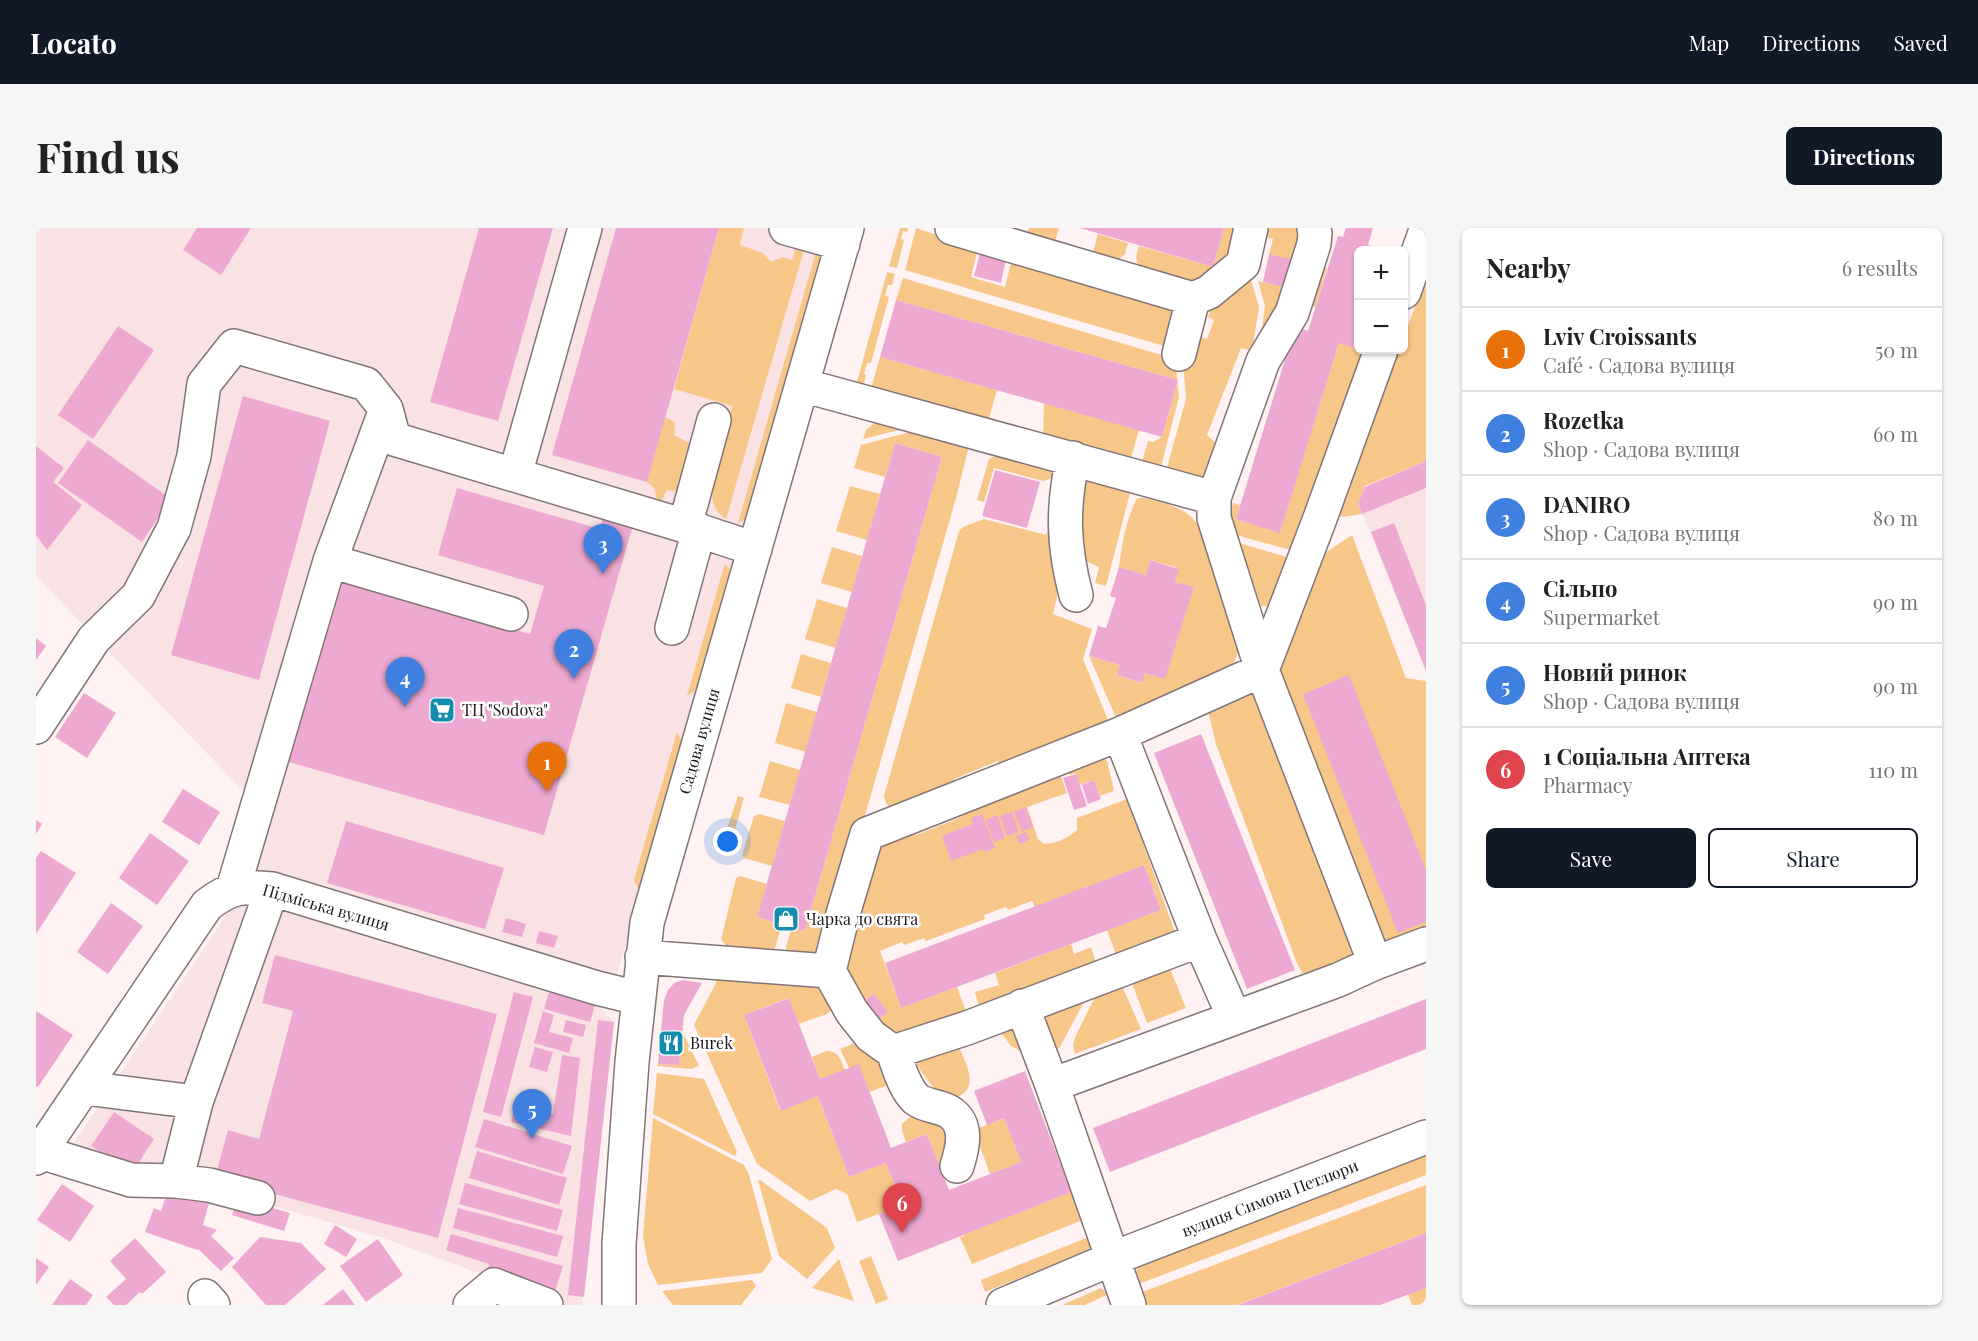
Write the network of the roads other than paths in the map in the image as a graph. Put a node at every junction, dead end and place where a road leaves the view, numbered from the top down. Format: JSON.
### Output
{"nodes":[{"id":1,"x":585,"y":228,"type":"edge"},
{"id":2,"x":786,"y":228,"type":"edge"},
{"id":3,"x":952,"y":228,"type":"edge"},
{"id":4,"x":1251,"y":228,"type":"edge"},
{"id":5,"x":1314,"y":228,"type":"edge"},
{"id":6,"x":1426,"y":230,"type":"edge"},
{"id":7,"x":845,"y":236,"type":"edge"},
{"id":8,"x":1408,"y":280,"type":"edge"},
{"id":9,"x":1193,"y":299,"type":"junction"},
{"id":10,"x":1179,"y":354,"type":"dead end"},
{"id":11,"x":1380,"y":354,"type":"edge"},
{"id":12,"x":802,"y":385,"type":"junction"},
{"id":13,"x":386,"y":409,"type":"junction"},
{"id":14,"x":714,"y":420,"type":"dead end"},
{"id":15,"x":1073,"y":458,"type":"junction"},
{"id":16,"x":515,"y":475,"type":"junction"},
{"id":17,"x":1214,"y":498,"type":"junction"},
{"id":18,"x":692,"y":528,"type":"junction"},
{"id":19,"x":755,"y":549,"type":"junction"},
{"id":20,"x":330,"y":561,"type":"junction"},
{"id":21,"x":1076,"y":596,"type":"dead end"},
{"id":22,"x":511,"y":614,"type":"dead end"},
{"id":23,"x":672,"y":628,"type":"dead end"},
{"id":24,"x":1262,"y":670,"type":"junction"},
{"id":25,"x":36,"y":727,"type":"edge"},
{"id":26,"x":1120,"y":734,"type":"junction"},
{"id":27,"x":233,"y":889,"type":"junction"},
{"id":28,"x":272,"y":889,"type":"junction"},
{"id":29,"x":1200,"y":940,"type":"junction"},
{"id":30,"x":1426,"y":944,"type":"edge"},
{"id":31,"x":642,"y":957,"type":"junction"},
{"id":32,"x":1375,"y":963,"type":"junction"},
{"id":33,"x":829,"y":971,"type":"junction"},
{"id":34,"x":638,"y":998,"type":"junction"},
{"id":35,"x":1022,"y":1006,"type":"junction"},
{"id":36,"x":1234,"y":1017,"type":"junction"},
{"id":37,"x":893,"y":1052,"type":"junction"},
{"id":38,"x":1052,"y":1085,"type":"junction"},
{"id":39,"x":84,"y":1088,"type":"junction"},
{"id":40,"x":196,"y":1102,"type":"junction"},
{"id":41,"x":1426,"y":1137,"type":"edge"},
{"id":42,"x":38,"y":1155,"type":"edge"},
{"id":43,"x":957,"y":1166,"type":"dead end"},
{"id":44,"x":176,"y":1181,"type":"junction"},
{"id":45,"x":258,"y":1198,"type":"dead end"},
{"id":46,"x":1114,"y":1258,"type":"junction"},
{"id":47,"x":619,"y":1267,"type":"junction"},
{"id":48,"x":482,"y":1295,"type":"edge"},
{"id":49,"x":546,"y":1305,"type":"edge"},
{"id":50,"x":619,"y":1305,"type":"edge"},
{"id":51,"x":639,"y":1305,"type":"edge"},
{"id":52,"x":1004,"y":1305,"type":"edge"},
{"id":53,"x":1129,"y":1305,"type":"edge"}],
"edges":[{"from":1,"to":16,"type":"street"},
{"from":2,"to":7,"type":"street"},
{"from":3,"to":9,"type":"street"},
{"from":4,"to":9,"type":"street"},
{"from":5,"to":17,"type":"street"},
{"from":6,"to":8,"type":"street"},
{"from":7,"to":12,"type":"street","name":"Садова вулиця"},
{"from":9,"to":10,"type":"street"},
{"from":11,"to":24,"type":"street"},
{"from":12,"to":15,"type":"street"},
{"from":12,"to":19,"type":"street","name":"Садова вулиця"},
{"from":13,"to":16,"type":"street"},
{"from":13,"to":20,"type":"street"},
{"from":13,"to":25,"type":"street"},
{"from":14,"to":18,"type":"street"},
{"from":15,"to":17,"type":"street"},
{"from":15,"to":21,"type":"street"},
{"from":16,"to":18,"type":"street"},
{"from":17,"to":24,"type":"street"},
{"from":18,"to":19,"type":"street"},
{"from":18,"to":23,"type":"street"},
{"from":19,"to":31,"type":"street","name":"Садова вулиця"},
{"from":20,"to":22,"type":"street"},
{"from":20,"to":27,"type":"street"},
{"from":24,"to":26,"type":"street"},
{"from":24,"to":32,"type":"street"},
{"from":26,"to":29,"type":"street"},
{"from":26,"to":33,"type":"street"},
{"from":27,"to":28,"type":"street","name":"Підміська вулиця"},
{"from":27,"to":39,"type":"street","name":"Підміська вулиця"},
{"from":28,"to":34,"type":"street","name":"Підміська вулиця"},
{"from":28,"to":40,"type":"street"},
{"from":29,"to":35,"type":"street"},
{"from":29,"to":36,"type":"street"},
{"from":30,"to":32,"type":"street"},
{"from":31,"to":33,"type":"street"},
{"from":31,"to":34,"type":"street","name":"Садова вулиця"},
{"from":32,"to":36,"type":"street"},
{"from":33,"to":37,"type":"street"},
{"from":34,"to":47,"type":"street","name":"Садова вулиця"},
{"from":35,"to":37,"type":"street"},
{"from":35,"to":38,"type":"street"},
{"from":36,"to":38,"type":"street"},
{"from":37,"to":43,"type":"street"},
{"from":38,"to":46,"type":"street"},
{"from":39,"to":40,"type":"street"},
{"from":39,"to":42,"type":"street","name":"Підміська вулиця"},
{"from":40,"to":44,"type":"street"},
{"from":41,"to":46,"type":"street","name":"вулиця Симона Петлюри"},
{"from":42,"to":44,"type":"street"},
{"from":44,"to":45,"type":"street"},
{"from":46,"to":52,"type":"street","name":"вулиця Симона Петлюри"},
{"from":46,"to":53,"type":"street"},
{"from":47,"to":50,"type":"street","name":"Садова вулиця"},
{"from":47,"to":51,"type":"street"},
{"from":48,"to":49,"type":"street"}]}
